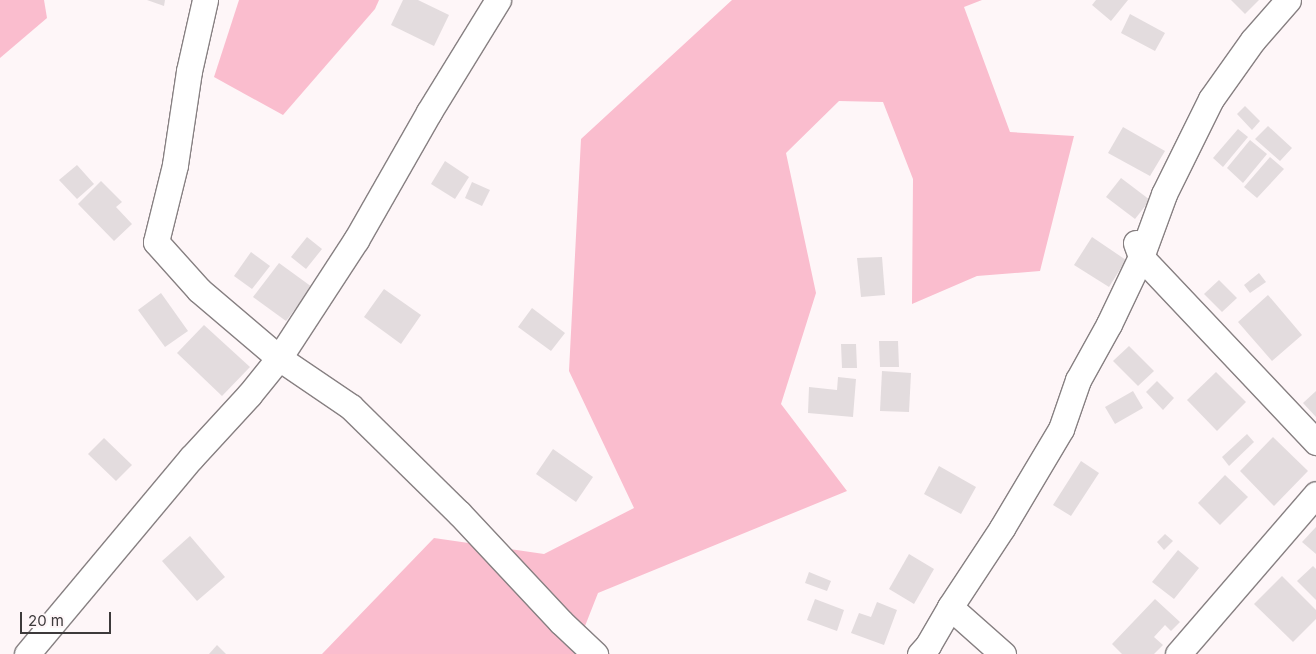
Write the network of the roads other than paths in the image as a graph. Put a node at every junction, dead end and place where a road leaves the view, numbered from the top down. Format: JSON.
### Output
{"nodes":[{"id":1,"x":204,"y":0,"type":"edge"},
{"id":2,"x":498,"y":0,"type":"edge"},
{"id":3,"x":1288,"y":0,"type":"edge"},
{"id":4,"x":1132,"y":232,"type":"dead end"},
{"id":5,"x":1141,"y":257,"type":"junction"},
{"id":6,"x":279,"y":358,"type":"junction"},
{"id":7,"x":1316,"y":442,"type":"edge"},
{"id":8,"x":1316,"y":494,"type":"edge"},
{"id":9,"x":950,"y":607,"type":"junction"},
{"id":10,"x":27,"y":654,"type":"edge"},
{"id":11,"x":595,"y":654,"type":"edge"},
{"id":12,"x":920,"y":654,"type":"edge"},
{"id":13,"x":1003,"y":654,"type":"edge"},
{"id":14,"x":1178,"y":654,"type":"edge"}],
"edges":[{"from":1,"to":6,"type":"street"},
{"from":2,"to":6,"type":"street"},
{"from":3,"to":5,"type":"street"},
{"from":4,"to":5,"type":"street"},
{"from":5,"to":7,"type":"street"},
{"from":5,"to":9,"type":"street"},
{"from":6,"to":10,"type":"street"},
{"from":6,"to":11,"type":"street"},
{"from":8,"to":14,"type":"street"},
{"from":9,"to":12,"type":"street"},
{"from":9,"to":13,"type":"street"}]}
